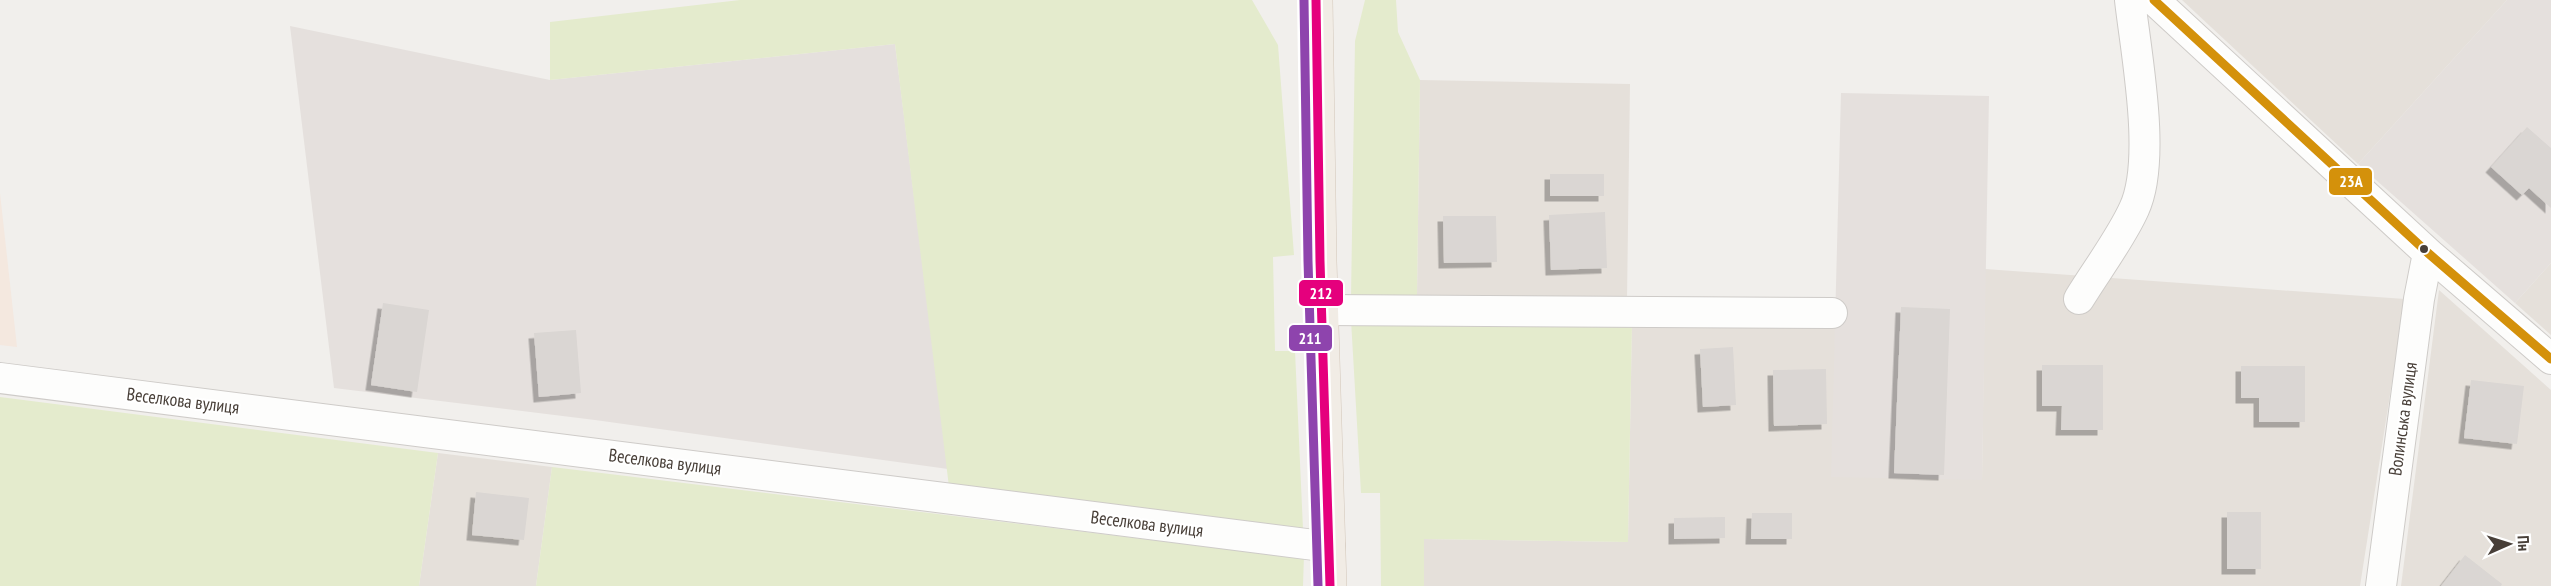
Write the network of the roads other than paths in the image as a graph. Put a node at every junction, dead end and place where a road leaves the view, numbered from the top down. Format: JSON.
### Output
{"nodes":[{"id":1,"x":1316,"y":0,"type":"edge"},
{"id":2,"x":2130,"y":0,"type":"edge"},
{"id":3,"x":2154,"y":0,"type":"edge"},
{"id":4,"x":2428,"y":253,"type":"junction"},
{"id":5,"x":2079,"y":299,"type":"dead end"},
{"id":6,"x":1323,"y":310,"type":"junction"},
{"id":7,"x":1832,"y":314,"type":"dead end"},
{"id":8,"x":2551,"y":359,"type":"edge"},
{"id":9,"x":0,"y":378,"type":"edge"},
{"id":10,"x":1330,"y":547,"type":"junction"},
{"id":11,"x":1330,"y":586,"type":"edge"},
{"id":12,"x":2381,"y":586,"type":"edge"}],
"edges":[{"from":1,"to":6,"type":"main road"},
{"from":2,"to":5,"type":"street"},
{"from":3,"to":4,"type":"street"},
{"from":4,"to":8,"type":"street"},
{"from":4,"to":12,"type":"street","name":"Волинська вулиця"},
{"from":6,"to":7,"type":"street"},
{"from":6,"to":10,"type":"main road"},
{"from":9,"to":10,"type":"street","name":"Веселкова вулиця"},
{"from":10,"to":11,"type":"main road"}]}
